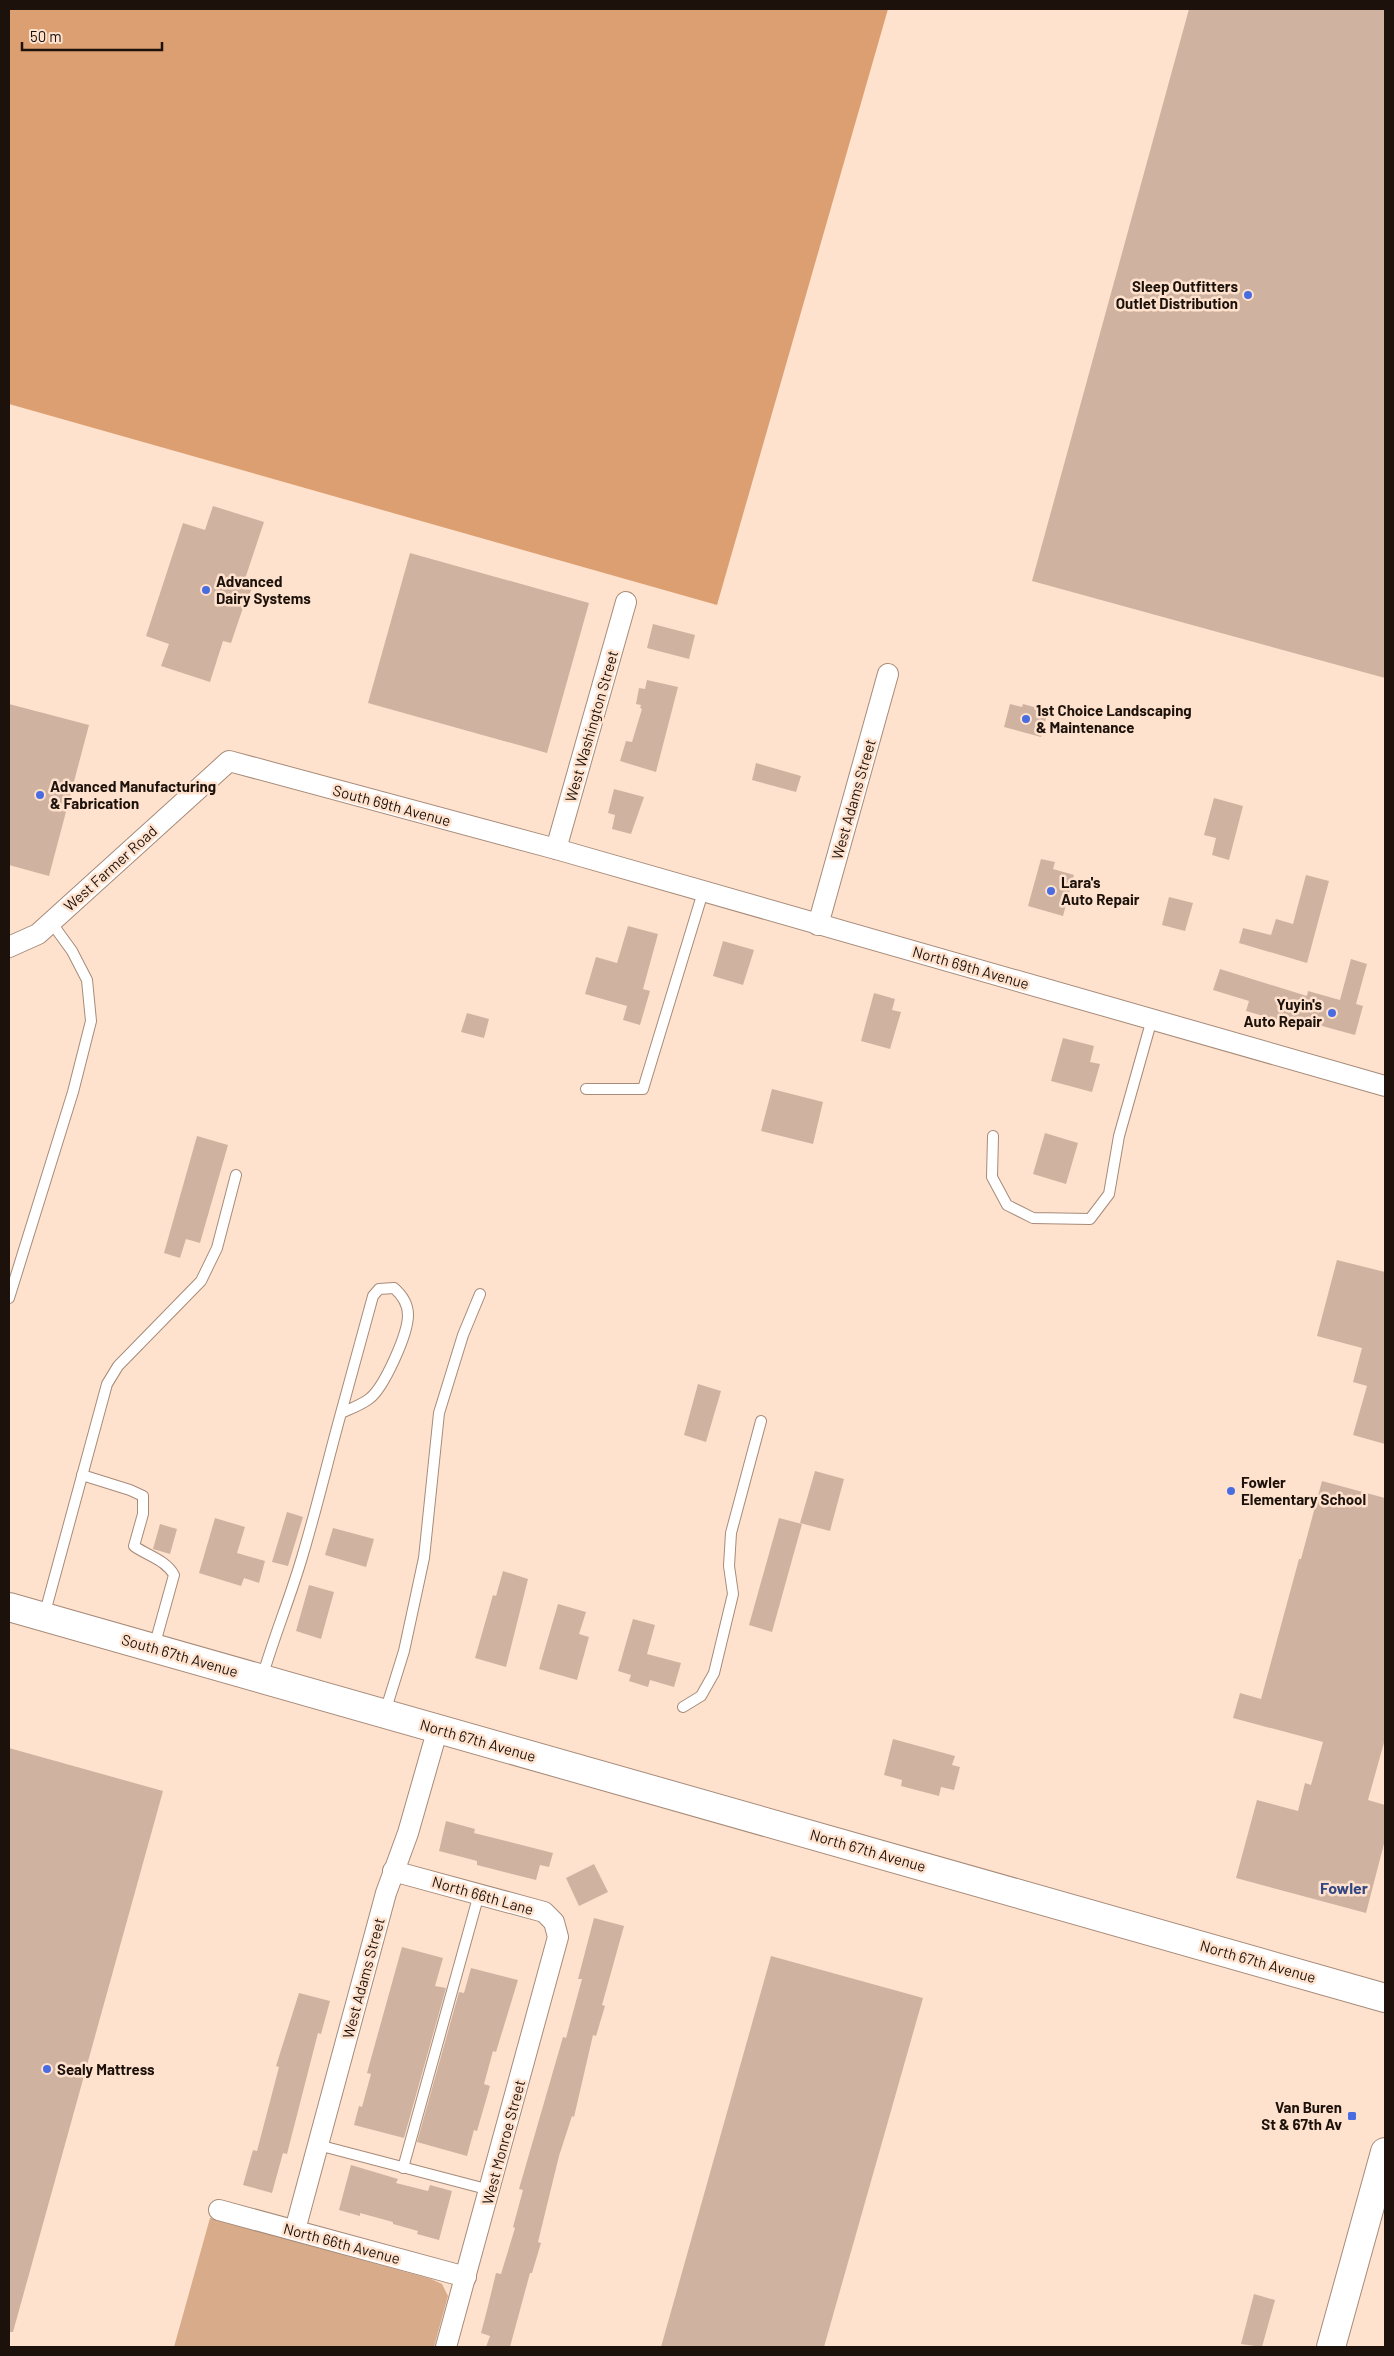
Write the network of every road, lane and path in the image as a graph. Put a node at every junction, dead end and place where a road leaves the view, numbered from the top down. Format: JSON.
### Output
{"nodes":[{"id":1,"x":626,"y":602,"type":"dead end"},
{"id":2,"x":888,"y":674,"type":"dead end"},
{"id":3,"x":229,"y":761,"type":"joint"},
{"id":4,"x":556,"y":849,"type":"junction"},
{"id":5,"x":703,"y":892,"type":"junction"},
{"id":6,"x":51,"y":922,"type":"junction"},
{"id":7,"x":818,"y":925,"type":"junction"},
{"id":8,"x":9,"y":947,"type":"edge"},
{"id":9,"x":1152,"y":1018,"type":"junction"},
{"id":10,"x":1385,"y":1086,"type":"edge"},
{"id":11,"x":586,"y":1089,"type":"dead end"},
{"id":12,"x":993,"y":1136,"type":"dead end"},
{"id":13,"x":236,"y":1175,"type":"dead end"},
{"id":14,"x":480,"y":1294,"type":"dead end"},
{"id":15,"x":9,"y":1298,"type":"edge"},
{"id":16,"x":341,"y":1413,"type":"junction"},
{"id":17,"x":761,"y":1421,"type":"dead end"},
{"id":18,"x":82,"y":1475,"type":"junction"},
{"id":19,"x":9,"y":1607,"type":"edge"},
{"id":20,"x":44,"y":1617,"type":"junction"},
{"id":21,"x":154,"y":1648,"type":"junction"},
{"id":22,"x":262,"y":1679,"type":"junction"},
{"id":23,"x":351,"y":1704,"type":"joint"},
{"id":24,"x":683,"y":1707,"type":"dead end"},
{"id":25,"x":385,"y":1713,"type":"junction"},
{"id":26,"x":438,"y":1728,"type":"junction"},
{"id":27,"x":394,"y":1871,"type":"junction"},
{"id":28,"x":479,"y":1894,"type":"junction"},
{"id":29,"x":558,"y":1937,"type":"joint"},
{"id":30,"x":1385,"y":1998,"type":"edge"},
{"id":31,"x":318,"y":2145,"type":"junction"},
{"id":32,"x":1385,"y":2152,"type":"edge"},
{"id":33,"x":403,"y":2168,"type":"junction"},
{"id":34,"x":490,"y":2190,"type":"junction"},
{"id":35,"x":219,"y":2210,"type":"dead end"},
{"id":36,"x":295,"y":2230,"type":"junction"},
{"id":37,"x":466,"y":2277,"type":"junction"},
{"id":38,"x":446,"y":2347,"type":"edge"},
{"id":39,"x":1331,"y":2347,"type":"edge"}],
"edges":[{"from":1,"to":4,"type":"street","name":"West Washington Street"},
{"from":2,"to":7,"type":"street","name":"West Adams Street"},
{"from":3,"to":4,"type":"street","name":"South 69th Avenue"},
{"from":3,"to":6,"type":"street","name":"West Farmer Road"},
{"from":4,"to":5,"type":"street","name":"North 69th Avenue"},
{"from":5,"to":7,"type":"street","name":"North 69th Avenue"},
{"from":5,"to":11,"type":"lane"},
{"from":6,"to":8,"type":"street","name":"West Farmer Road"},
{"from":6,"to":15,"type":"lane"},
{"from":7,"to":9,"type":"street","name":"North 69th Avenue"},
{"from":9,"to":10,"type":"street","name":"North 69th Avenue"},
{"from":9,"to":12,"type":"lane"},
{"from":13,"to":18,"type":"lane"},
{"from":14,"to":25,"type":"lane"},
{"from":16,"to":16,"type":"lane"},
{"from":16,"to":22,"type":"lane"},
{"from":17,"to":24,"type":"lane"},
{"from":18,"to":20,"type":"lane"},
{"from":18,"to":21,"type":"lane"},
{"from":19,"to":20,"type":"main road","name":"South 67th Avenue"},
{"from":20,"to":21,"type":"main road","name":"South 67th Avenue"},
{"from":21,"to":22,"type":"main road","name":"South 67th Avenue"},
{"from":22,"to":23,"type":"main road","name":"South 67th Avenue"},
{"from":23,"to":25,"type":"main road","name":"North 67th Avenue"},
{"from":25,"to":26,"type":"main road","name":"North 67th Avenue"},
{"from":26,"to":27,"type":"street","name":"West Adams Street"},
{"from":26,"to":30,"type":"main road","name":"North 67th Avenue"},
{"from":27,"to":28,"type":"street","name":"North 66th Lane"},
{"from":27,"to":31,"type":"street","name":"West Adams Street"},
{"from":28,"to":29,"type":"street","name":"North 66th Lane"},
{"from":28,"to":33,"type":"lane"},
{"from":29,"to":34,"type":"street","name":"West Monroe Street"},
{"from":31,"to":33,"type":"lane"},
{"from":31,"to":36,"type":"street","name":"West Adams Street"},
{"from":32,"to":39,"type":"main road"},
{"from":33,"to":34,"type":"lane"},
{"from":34,"to":37,"type":"street","name":"West Monroe Street"},
{"from":35,"to":36,"type":"street","name":"North 66th Avenue"},
{"from":36,"to":37,"type":"street","name":"North 66th Avenue"},
{"from":37,"to":38,"type":"street","name":"West Monroe Street"}]}
